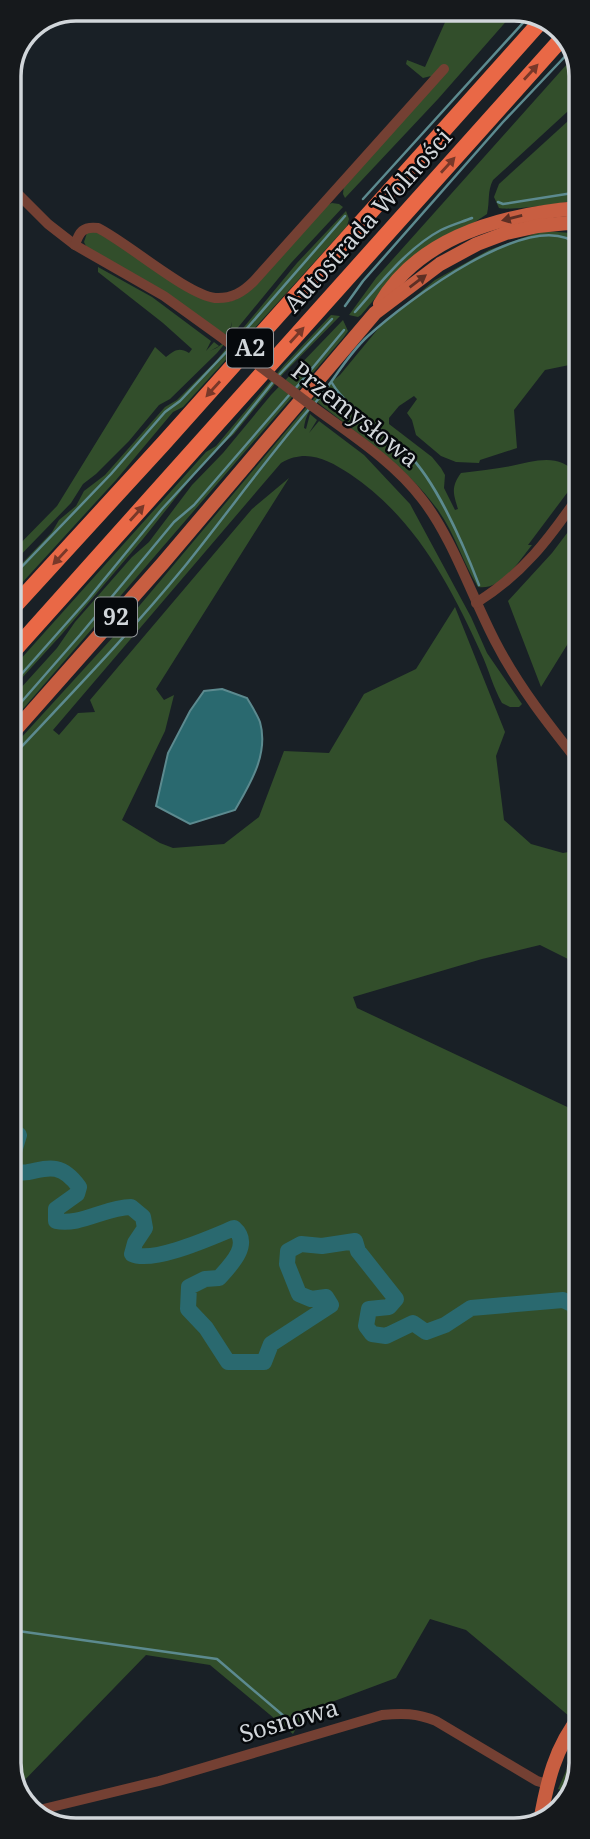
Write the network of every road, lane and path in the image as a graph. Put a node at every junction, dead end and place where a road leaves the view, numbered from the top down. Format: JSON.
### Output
{"nodes":[{"id":1,"x":537,"y":26,"type":"edge"},
{"id":2,"x":558,"y":43,"type":"edge"},
{"id":3,"x":444,"y":69,"type":"dead end"},
{"id":4,"x":21,"y":198,"type":"edge"},
{"id":5,"x":569,"y":209,"type":"edge"},
{"id":6,"x":569,"y":223,"type":"edge"},
{"id":7,"x":75,"y":245,"type":"junction"},
{"id":8,"x":375,"y":313,"type":"junction"},
{"id":9,"x":569,"y":509,"type":"edge"},
{"id":10,"x":21,"y":598,"type":"edge"},
{"id":11,"x":477,"y":603,"type":"junction"},
{"id":12,"x":21,"y":643,"type":"edge"},
{"id":13,"x":21,"y":724,"type":"edge"},
{"id":14,"x":569,"y":749,"type":"edge"},
{"id":15,"x":569,"y":1733,"type":"edge"},
{"id":16,"x":547,"y":1784,"type":"junction"},
{"id":17,"x":45,"y":1809,"type":"edge"},
{"id":18,"x":542,"y":1810,"type":"edge"}],
"edges":[{"from":1,"to":10,"type":"highway","name":"Autostrada Wolności","number":"A2","one_way":true},
{"from":12,"to":2,"type":"highway","name":"Autostrada Wolności","number":"A2","one_way":true},
{"from":3,"to":7,"type":"street"},
{"from":4,"to":7,"type":"street","name":"Przemysłowa"},
{"from":5,"to":8,"type":"main road","number":"92","one_way":true},
{"from":8,"to":6,"type":"main road","number":"92","one_way":true},
{"from":7,"to":11,"type":"street","name":"Przemysłowa","bridge":true},
{"from":8,"to":13,"type":"main road","number":"92"},
{"from":9,"to":11,"type":"street"},
{"from":11,"to":14,"type":"street","name":"Przemysłowa"},
{"from":15,"to":16,"type":"main road"},
{"from":16,"to":17,"type":"street","name":"Sosnowa"},
{"from":16,"to":18,"type":"main road"}]}
